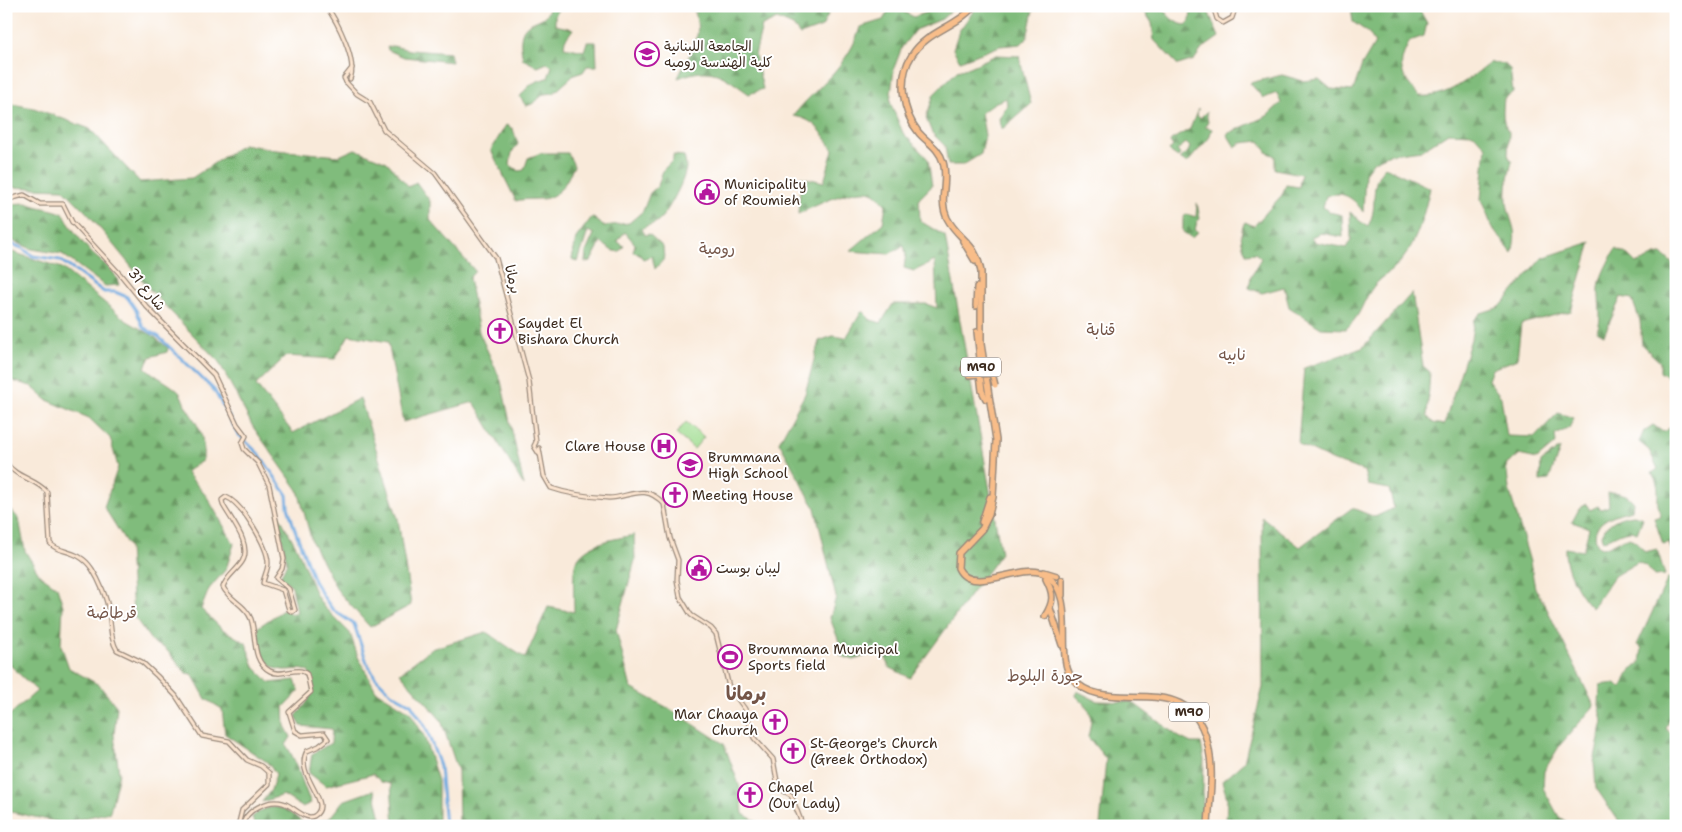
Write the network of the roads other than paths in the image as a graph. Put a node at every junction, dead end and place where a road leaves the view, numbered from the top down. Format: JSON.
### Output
{"nodes":[{"id":1,"x":326,"y":6,"type":"edge"},
{"id":2,"x":970,"y":6,"type":"edge"},
{"id":3,"x":974,"y":6,"type":"edge"},
{"id":4,"x":1213,"y":6,"type":"edge"},
{"id":5,"x":1236,"y":6,"type":"edge"},
{"id":6,"x":6,"y":200,"type":"edge"},
{"id":7,"x":980,"y":361,"type":"junction"},
{"id":8,"x":980,"y":374,"type":"junction"},
{"id":9,"x":990,"y":386,"type":"junction"},
{"id":10,"x":986,"y":399,"type":"junction"},
{"id":11,"x":6,"y":462,"type":"edge"},
{"id":12,"x":1038,"y":571,"type":"junction"},
{"id":13,"x":1046,"y":578,"type":"junction"},
{"id":14,"x":1061,"y":601,"type":"junction"},
{"id":15,"x":1050,"y":608,"type":"junction"},
{"id":16,"x":1045,"y":616,"type":"dead end"},
{"id":17,"x":1062,"y":645,"type":"junction"},
{"id":18,"x":1070,"y":678,"type":"junction"},
{"id":19,"x":238,"y":826,"type":"edge"},
{"id":20,"x":243,"y":826,"type":"edge"},
{"id":21,"x":803,"y":826,"type":"edge"},
{"id":22,"x":1206,"y":826,"type":"edge"}],
"edges":[{"from":1,"to":21,"type":"main road","name":"برمانا"},
{"from":2,"to":7,"type":"highway","number":"M90"},
{"from":3,"to":9,"type":"highway","number":"M90"},
{"from":4,"to":5,"type":"main road"},
{"from":6,"to":20,"type":"main road","name":"شارع 31"},
{"from":7,"to":8,"type":"highway"},
{"from":7,"to":10,"type":"highway","number":"M90"},
{"from":8,"to":9,"type":"highway","bridge":true},
{"from":8,"to":10,"type":"highway"},
{"from":9,"to":12,"type":"highway","number":"M90"},
{"from":10,"to":13,"type":"highway","number":"M90"},
{"from":11,"to":19,"type":"main road"},
{"from":12,"to":14,"type":"highway","number":"M90"},
{"from":12,"to":14,"type":"highway"},
{"from":13,"to":15,"type":"highway"},
{"from":13,"to":17,"type":"highway","number":"M90"},
{"from":14,"to":18,"type":"highway","number":"M90"},
{"from":15,"to":16,"type":"highway"},
{"from":15,"to":17,"type":"highway"},
{"from":17,"to":18,"type":"highway","number":"M90"},
{"from":18,"to":22,"type":"highway","number":"M90"}]}
